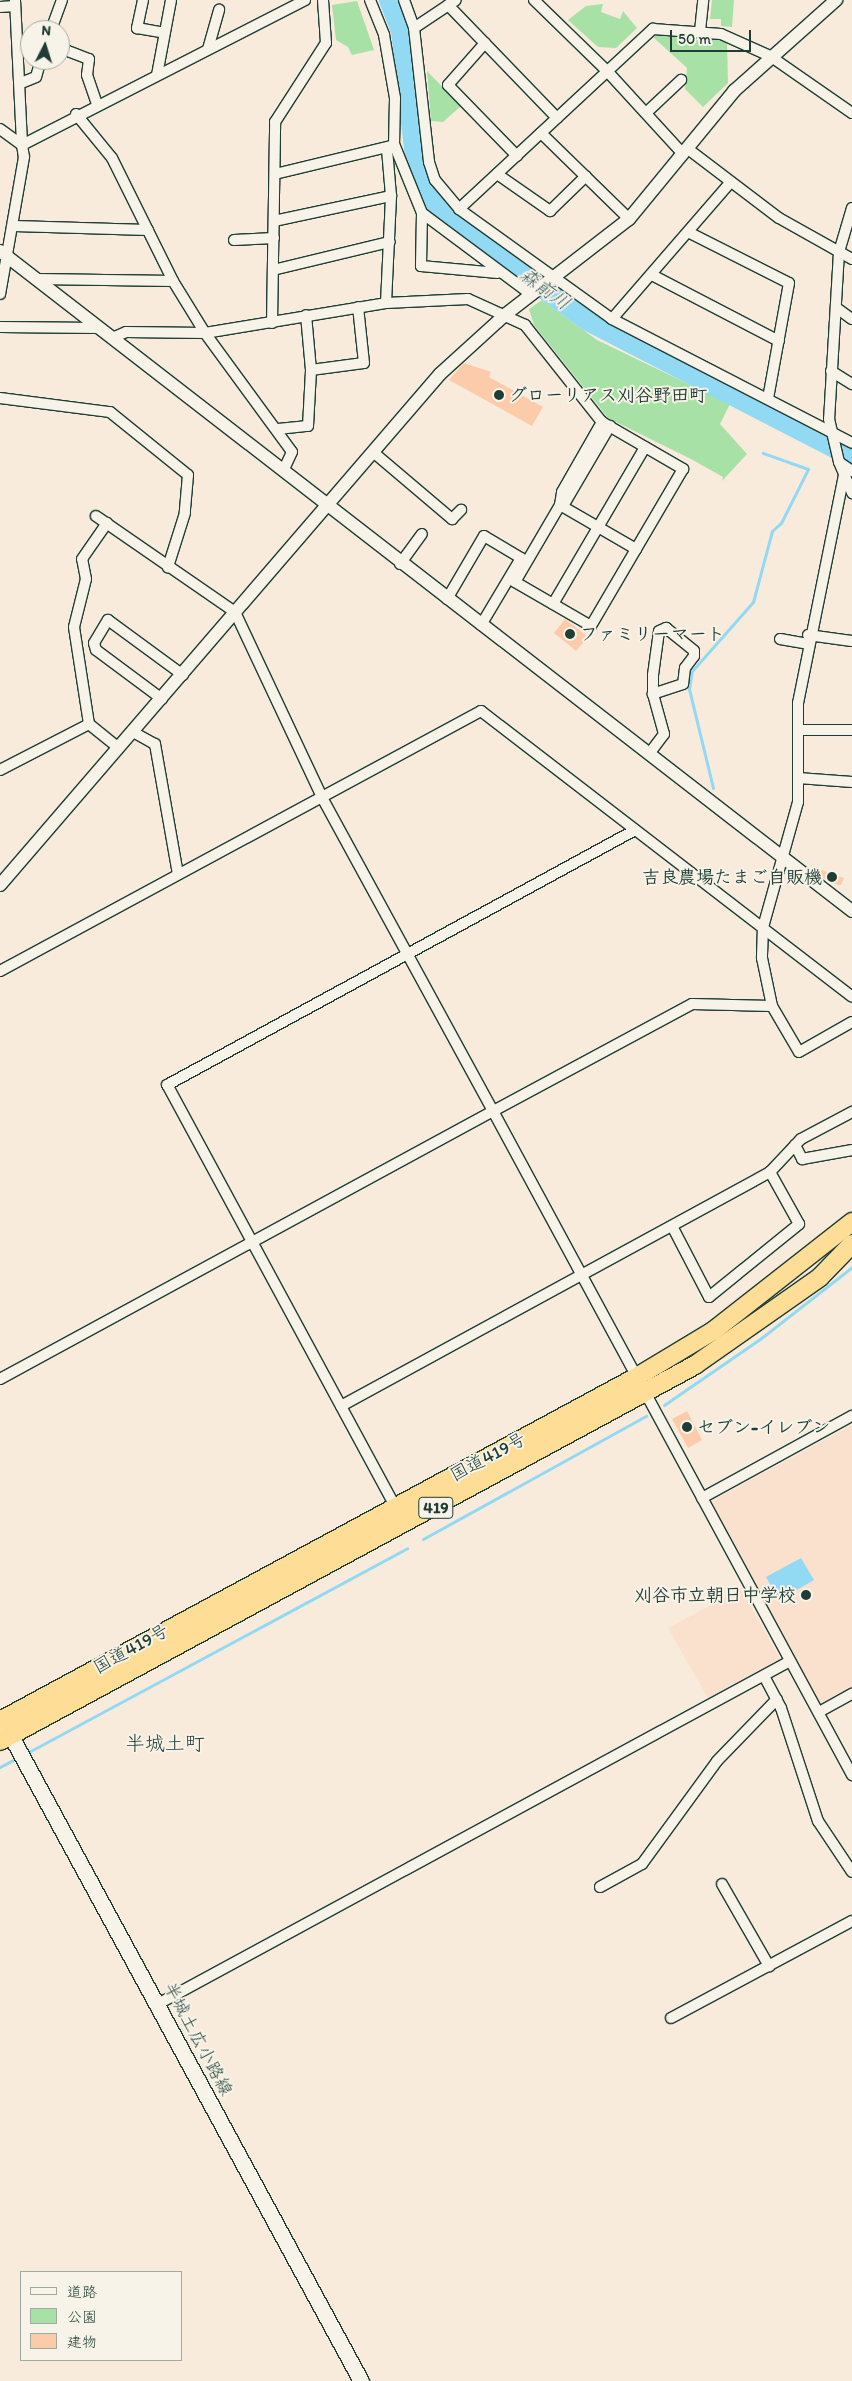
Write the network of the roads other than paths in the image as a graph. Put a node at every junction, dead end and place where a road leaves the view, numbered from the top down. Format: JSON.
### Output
{"nodes":[{"id":1,"x":62,"y":0,"type":"edge"},
{"id":2,"x":143,"y":0,"type":"edge"},
{"id":3,"x":171,"y":0,"type":"edge"},
{"id":4,"x":305,"y":0,"type":"edge"},
{"id":5,"x":323,"y":0,"type":"edge"},
{"id":6,"x":370,"y":0,"type":"edge"},
{"id":7,"x":404,"y":0,"type":"edge"},
{"id":8,"x":534,"y":0,"type":"edge"},
{"id":9,"x":703,"y":0,"type":"edge"},
{"id":10,"x":836,"y":0,"type":"edge"},
{"id":11,"x":15,"y":3,"type":"edge"},
{"id":12,"x":452,"y":3,"type":"edge"},
{"id":13,"x":0,"y":6,"type":"edge"},
{"id":14,"x":219,"y":10,"type":"dead end"},
{"id":15,"x":55,"y":20,"type":"edge"},
{"id":16,"x":414,"y":28,"type":"junction"},
{"id":17,"x":700,"y":31,"type":"junction"},
{"id":18,"x":164,"y":33,"type":"junction"},
{"id":19,"x":485,"y":43,"type":"junction"},
{"id":20,"x":208,"y":48,"type":"junction"},
{"id":21,"x":70,"y":52,"type":"edge"},
{"id":22,"x":770,"y":56,"type":"junction"},
{"id":23,"x":38,"y":70,"type":"edge"},
{"id":24,"x":608,"y":71,"type":"junction"},
{"id":25,"x":157,"y":74,"type":"junction"},
{"id":26,"x":681,"y":80,"type":"dead end"},
{"id":27,"x":21,"y":83,"type":"junction"},
{"id":28,"x":97,"y":104,"type":"junction"},
{"id":29,"x":647,"y":112,"type":"junction"},
{"id":30,"x":852,"y":113,"type":"edge"},
{"id":31,"x":76,"y":114,"type":"junction"},
{"id":32,"x":557,"y":118,"type":"junction"},
{"id":33,"x":0,"y":129,"type":"edge"},
{"id":34,"x":541,"y":133,"type":"junction"},
{"id":35,"x":22,"y":145,"type":"junction"},
{"id":36,"x":390,"y":146,"type":"junction"},
{"id":37,"x":685,"y":152,"type":"junction"},
{"id":38,"x":517,"y":156,"type":"junction"},
{"id":39,"x":275,"y":174,"type":"junction"},
{"id":40,"x":497,"y":174,"type":"junction"},
{"id":41,"x":586,"y":176,"type":"junction"},
{"id":42,"x":730,"y":183,"type":"junction"},
{"id":43,"x":391,"y":196,"type":"junction"},
{"id":44,"x":852,"y":208,"type":"edge"},
{"id":45,"x":459,"y":210,"type":"junction"},
{"id":46,"x":422,"y":213,"type":"junction"},
{"id":47,"x":629,"y":219,"type":"junction"},
{"id":48,"x":274,"y":221,"type":"junction"},
{"id":49,"x":14,"y":226,"type":"junction"},
{"id":50,"x":148,"y":230,"type":"junction"},
{"id":51,"x":688,"y":232,"type":"junction"},
{"id":52,"x":274,"y":238,"type":"junction"},
{"id":53,"x":234,"y":240,"type":"dead end"},
{"id":54,"x":390,"y":242,"type":"junction"},
{"id":55,"x":840,"y":252,"type":"junction"},
{"id":56,"x":4,"y":254,"type":"edge"},
{"id":57,"x":852,"y":259,"type":"edge"},
{"id":58,"x":273,"y":270,"type":"junction"},
{"id":59,"x":499,"y":273,"type":"junction"},
{"id":60,"x":652,"y":275,"type":"junction"},
{"id":61,"x":36,"y":279,"type":"junction"},
{"id":62,"x":553,"y":280,"type":"junction"},
{"id":63,"x":172,"y":281,"type":"junction"},
{"id":64,"x":0,"y":294,"type":"edge"},
{"id":65,"x":532,"y":295,"type":"junction"},
{"id":66,"x":386,"y":303,"type":"junction"},
{"id":67,"x":358,"y":307,"type":"junction"},
{"id":68,"x":838,"y":309,"type":"junction"},
{"id":69,"x":506,"y":314,"type":"junction"},
{"id":70,"x":306,"y":315,"type":"junction"},
{"id":71,"x":612,"y":319,"type":"junction"},
{"id":72,"x":852,"y":319,"type":"edge"},
{"id":73,"x":272,"y":323,"type":"junction"},
{"id":74,"x":0,"y":327,"type":"edge"},
{"id":75,"x":99,"y":328,"type":"junction"},
{"id":76,"x":205,"y":333,"type":"junction"},
{"id":77,"x":112,"y":338,"type":"junction"},
{"id":78,"x":779,"y":341,"type":"junction"},
{"id":79,"x":311,"y":370,"type":"junction"},
{"id":80,"x":831,"y":371,"type":"junction"},
{"id":81,"x":852,"y":384,"type":"edge"},
{"id":82,"x":0,"y":398,"type":"edge"},
{"id":83,"x":768,"y":399,"type":"junction"},
{"id":84,"x":606,"y":424,"type":"junction"},
{"id":85,"x":278,"y":429,"type":"junction"},
{"id":86,"x":831,"y":430,"type":"junction"},
{"id":87,"x":852,"y":443,"type":"edge"},
{"id":88,"x":645,"y":447,"type":"junction"},
{"id":89,"x":373,"y":452,"type":"junction"},
{"id":90,"x":284,"y":469,"type":"junction"},
{"id":91,"x":848,"y":473,"type":"edge"},
{"id":92,"x":852,"y":493,"type":"edge"},
{"id":93,"x":326,"y":506,"type":"junction"},
{"id":94,"x":562,"y":506,"type":"junction"},
{"id":95,"x":461,"y":510,"type":"dead end"},
{"id":96,"x":96,"y":516,"type":"dead end"},
{"id":97,"x":107,"y":523,"type":"junction"},
{"id":98,"x":598,"y":526,"type":"junction"},
{"id":99,"x":422,"y":534,"type":"dead end"},
{"id":100,"x":636,"y":549,"type":"junction"},
{"id":101,"x":400,"y":564,"type":"junction"},
{"id":102,"x":168,"y":567,"type":"junction"},
{"id":103,"x":448,"y":599,"type":"junction"},
{"id":104,"x":553,"y":604,"type":"junction"},
{"id":105,"x":235,"y":612,"type":"junction"},
{"id":106,"x":481,"y":625,"type":"junction"},
{"id":107,"x":780,"y":639,"type":"dead end"},
{"id":108,"x":808,"y":640,"type":"junction"},
{"id":109,"x":852,"y":641,"type":"edge"},
{"id":110,"x":183,"y":675,"type":"junction"},
{"id":111,"x":653,"y":694,"type":"junction"},
{"id":112,"x":162,"y":699,"type":"junction"},
{"id":113,"x":89,"y":724,"type":"junction"},
{"id":114,"x":798,"y":730,"type":"junction"},
{"id":115,"x":852,"y":730,"type":"edge"},
{"id":116,"x":133,"y":732,"type":"junction"},
{"id":117,"x":119,"y":748,"type":"junction"},
{"id":118,"x":649,"y":754,"type":"junction"},
{"id":119,"x":0,"y":770,"type":"edge"},
{"id":120,"x":798,"y":778,"type":"junction"},
{"id":121,"x":852,"y":782,"type":"edge"},
{"id":122,"x":322,"y":797,"type":"junction"},
{"id":123,"x":635,"y":830,"type":"junction"},
{"id":124,"x":784,"y":859,"type":"junction"},
{"id":125,"x":178,"y":874,"type":"junction"},
{"id":126,"x":0,"y":885,"type":"edge"},
{"id":127,"x":852,"y":911,"type":"edge"},
{"id":128,"x":763,"y":927,"type":"junction"},
{"id":129,"x":408,"y":954,"type":"junction"},
{"id":130,"x":0,"y":971,"type":"edge"},
{"id":131,"x":852,"y":997,"type":"edge"},
{"id":132,"x":772,"y":1006,"type":"junction"},
{"id":133,"x":852,"y":1022,"type":"edge"},
{"id":134,"x":493,"y":1111,"type":"junction"},
{"id":135,"x":852,"y":1112,"type":"edge"},
{"id":136,"x":795,"y":1145,"type":"junction"},
{"id":137,"x":852,"y":1150,"type":"edge"},
{"id":138,"x":770,"y":1172,"type":"junction"},
{"id":139,"x":852,"y":1222,"type":"edge"},
{"id":140,"x":672,"y":1226,"type":"junction"},
{"id":141,"x":251,"y":1242,"type":"junction"},
{"id":142,"x":852,"y":1244,"type":"edge"},
{"id":143,"x":581,"y":1276,"type":"junction"},
{"id":144,"x":635,"y":1378,"type":"junction"},
{"id":145,"x":0,"y":1380,"type":"edge"},
{"id":146,"x":645,"y":1394,"type":"junction"},
{"id":147,"x":341,"y":1406,"type":"junction"},
{"id":148,"x":852,"y":1416,"type":"edge"},
{"id":149,"x":702,"y":1498,"type":"junction"},
{"id":150,"x":396,"y":1508,"type":"junction"},
{"id":151,"x":790,"y":1661,"type":"junction"},
{"id":152,"x":764,"y":1676,"type":"junction"},
{"id":153,"x":852,"y":1694,"type":"edge"},
{"id":154,"x":776,"y":1700,"type":"junction"},
{"id":155,"x":819,"y":1712,"type":"junction"},
{"id":156,"x":8,"y":1735,"type":"edge"},
{"id":157,"x":852,"y":1775,"type":"edge"},
{"id":158,"x":852,"y":1872,"type":"edge"},
{"id":159,"x":722,"y":1884,"type":"dead end"},
{"id":160,"x":600,"y":1887,"type":"dead end"},
{"id":161,"x":852,"y":1922,"type":"edge"},
{"id":162,"x":769,"y":1966,"type":"junction"},
{"id":163,"x":158,"y":2004,"type":"junction"},
{"id":164,"x":671,"y":2018,"type":"dead end"},
{"id":165,"x":361,"y":2381,"type":"edge"}],
"edges":[{"from":1,"to":15,"type":"street"},
{"from":2,"to":18,"type":"street"},
{"from":3,"to":18,"type":"street"},
{"from":4,"to":20,"type":"street"},
{"from":5,"to":39,"type":"street"},
{"from":6,"to":36,"type":"street"},
{"from":7,"to":16,"type":"street"},
{"from":8,"to":24,"type":"street"},
{"from":9,"to":17,"type":"street"},
{"from":10,"to":22,"type":"street"},
{"from":11,"to":13,"type":"street"},
{"from":11,"to":27,"type":"street"},
{"from":12,"to":16,"type":"street"},
{"from":12,"to":19,"type":"street"},
{"from":14,"to":20,"type":"street"},
{"from":16,"to":45,"type":"street"},
{"from":17,"to":22,"type":"street"},
{"from":17,"to":24,"type":"street"},
{"from":18,"to":25,"type":"street"},
{"from":19,"to":32,"type":"street"},
{"from":19,"to":38,"type":"street"},
{"from":20,"to":25,"type":"street"},
{"from":21,"to":28,"type":"street"},
{"from":22,"to":30,"type":"street"},
{"from":22,"to":37,"type":"street"},
{"from":23,"to":27,"type":"street"},
{"from":24,"to":29,"type":"street"},
{"from":24,"to":32,"type":"street"},
{"from":25,"to":28,"type":"street"},
{"from":26,"to":29,"type":"street"},
{"from":27,"to":35,"type":"street"},
{"from":28,"to":31,"type":"street"},
{"from":29,"to":37,"type":"street"},
{"from":31,"to":35,"type":"street"},
{"from":31,"to":50,"type":"street"},
{"from":32,"to":34,"type":"street"},
{"from":33,"to":35,"type":"street"},
{"from":34,"to":38,"type":"street"},
{"from":34,"to":41,"type":"street"},
{"from":35,"to":49,"type":"street"},
{"from":36,"to":39,"type":"street"},
{"from":36,"to":43,"type":"street"},
{"from":36,"to":46,"type":"street"},
{"from":37,"to":42,"type":"street"},
{"from":37,"to":47,"type":"street"},
{"from":38,"to":40,"type":"street"},
{"from":39,"to":48,"type":"street"},
{"from":40,"to":41,"type":"street"},
{"from":40,"to":45,"type":"street"},
{"from":41,"to":47,"type":"street"},
{"from":42,"to":51,"type":"street"},
{"from":42,"to":55,"type":"street"},
{"from":43,"to":48,"type":"street"},
{"from":43,"to":54,"type":"street"},
{"from":44,"to":55,"type":"street"},
{"from":45,"to":62,"type":"street"},
{"from":46,"to":59,"type":"street"},
{"from":46,"to":59,"type":"street"},
{"from":47,"to":62,"type":"street"},
{"from":48,"to":52,"type":"street"},
{"from":49,"to":50,"type":"street"},
{"from":49,"to":56,"type":"street"},
{"from":50,"to":63,"type":"street"},
{"from":51,"to":60,"type":"street"},
{"from":51,"to":78,"type":"street"},
{"from":52,"to":53,"type":"street"},
{"from":52,"to":58,"type":"street"},
{"from":54,"to":58,"type":"street"},
{"from":54,"to":66,"type":"street"},
{"from":55,"to":57,"type":"street"},
{"from":55,"to":68,"type":"street"},
{"from":56,"to":61,"type":"street"},
{"from":56,"to":64,"type":"street"},
{"from":58,"to":73,"type":"street"},
{"from":59,"to":65,"type":"street"},
{"from":60,"to":71,"type":"street"},
{"from":60,"to":78,"type":"street"},
{"from":61,"to":63,"type":"street"},
{"from":61,"to":75,"type":"street"},
{"from":62,"to":65,"type":"street"},
{"from":62,"to":71,"type":"street"},
{"from":63,"to":76,"type":"street"},
{"from":65,"to":69,"type":"street"},
{"from":66,"to":67,"type":"street"},
{"from":66,"to":69,"type":"street"},
{"from":67,"to":70,"type":"street"},
{"from":67,"to":79,"type":"street"},
{"from":68,"to":72,"type":"street"},
{"from":68,"to":80,"type":"street"},
{"from":69,"to":84,"type":"street"},
{"from":69,"to":89,"type":"street"},
{"from":70,"to":73,"type":"street"},
{"from":70,"to":79,"type":"street"},
{"from":71,"to":83,"type":"street"},
{"from":73,"to":76,"type":"street"},
{"from":74,"to":75,"type":"street"},
{"from":75,"to":77,"type":"street"},
{"from":76,"to":77,"type":"street"},
{"from":76,"to":85,"type":"street"},
{"from":77,"to":90,"type":"street"},
{"from":78,"to":83,"type":"street"},
{"from":79,"to":85,"type":"street"},
{"from":80,"to":81,"type":"street"},
{"from":80,"to":86,"type":"street"},
{"from":82,"to":102,"type":"street"},
{"from":83,"to":86,"type":"street"},
{"from":84,"to":88,"type":"street"},
{"from":84,"to":94,"type":"street"},
{"from":85,"to":90,"type":"street"},
{"from":86,"to":87,"type":"street"},
{"from":86,"to":91,"type":"street"},
{"from":88,"to":98,"type":"street"},
{"from":88,"to":100,"type":"street"},
{"from":89,"to":93,"type":"street"},
{"from":89,"to":95,"type":"street"},
{"from":90,"to":93,"type":"street"},
{"from":91,"to":92,"type":"street"},
{"from":91,"to":108,"type":"street"},
{"from":93,"to":101,"type":"street"},
{"from":93,"to":105,"type":"street"},
{"from":94,"to":98,"type":"street"},
{"from":94,"to":104,"type":"street"},
{"from":96,"to":97,"type":"street"},
{"from":97,"to":102,"type":"street"},
{"from":97,"to":113,"type":"street"},
{"from":98,"to":100,"type":"street"},
{"from":98,"to":104,"type":"street"},
{"from":99,"to":101,"type":"street"},
{"from":100,"to":104,"type":"street"},
{"from":101,"to":103,"type":"street"},
{"from":102,"to":105,"type":"street"},
{"from":103,"to":106,"type":"street"},
{"from":103,"to":106,"type":"street"},
{"from":105,"to":110,"type":"street"},
{"from":105,"to":122,"type":"street"},
{"from":106,"to":118,"type":"street"},
{"from":107,"to":108,"type":"street"},
{"from":108,"to":109,"type":"street"},
{"from":108,"to":114,"type":"street"},
{"from":110,"to":112,"type":"street"},
{"from":110,"to":112,"type":"street"},
{"from":111,"to":111,"type":"street"},
{"from":111,"to":118,"type":"street"},
{"from":112,"to":116,"type":"street"},
{"from":113,"to":117,"type":"street"},
{"from":113,"to":119,"type":"street"},
{"from":114,"to":115,"type":"street"},
{"from":114,"to":120,"type":"street"},
{"from":116,"to":117,"type":"street"},
{"from":116,"to":125,"type":"street"},
{"from":117,"to":126,"type":"street"},
{"from":118,"to":124,"type":"street"},
{"from":120,"to":121,"type":"street"},
{"from":120,"to":124,"type":"street"},
{"from":122,"to":123,"type":"street"},
{"from":122,"to":125,"type":"street"},
{"from":122,"to":129,"type":"street"},
{"from":123,"to":128,"type":"street"},
{"from":123,"to":129,"type":"street"},
{"from":124,"to":127,"type":"street"},
{"from":124,"to":128,"type":"street"},
{"from":125,"to":130,"type":"street"},
{"from":128,"to":131,"type":"street"},
{"from":128,"to":132,"type":"street"},
{"from":129,"to":134,"type":"street"},
{"from":129,"to":141,"type":"street"},
{"from":132,"to":133,"type":"street"},
{"from":132,"to":134,"type":"street"},
{"from":134,"to":141,"type":"street"},
{"from":134,"to":143,"type":"street"},
{"from":135,"to":136,"type":"street"},
{"from":136,"to":137,"type":"street"},
{"from":136,"to":138,"type":"street"},
{"from":138,"to":140,"type":"street"},
{"from":138,"to":140,"type":"street"},
{"from":139,"to":144,"type":"highway","name":"国道419号","number":"419"},
{"from":140,"to":143,"type":"street"},
{"from":141,"to":145,"type":"street"},
{"from":141,"to":147,"type":"street"},
{"from":142,"to":146,"type":"highway","name":"国道419号","number":"419"},
{"from":143,"to":144,"type":"street"},
{"from":143,"to":147,"type":"street"},
{"from":144,"to":146,"type":"street"},
{"from":144,"to":150,"type":"highway","name":"国道419号","number":"419"},
{"from":146,"to":149,"type":"street"},
{"from":146,"to":156,"type":"highway","name":"国道419号","number":"419"},
{"from":147,"to":150,"type":"street"},
{"from":148,"to":149,"type":"street"},
{"from":149,"to":151,"type":"street"},
{"from":150,"to":156,"type":"highway","name":"国道419号","number":"419"},
{"from":151,"to":152,"type":"street"},
{"from":151,"to":155,"type":"street"},
{"from":152,"to":154,"type":"street"},
{"from":152,"to":163,"type":"street"},
{"from":153,"to":155,"type":"street"},
{"from":154,"to":158,"type":"street"},
{"from":154,"to":160,"type":"street"},
{"from":155,"to":157,"type":"street"},
{"from":156,"to":163,"type":"main road","name":"半城土広小路線"},
{"from":159,"to":162,"type":"street"},
{"from":161,"to":162,"type":"street"},
{"from":162,"to":164,"type":"street"},
{"from":163,"to":165,"type":"main road","name":"半城土広小路線"}]}
